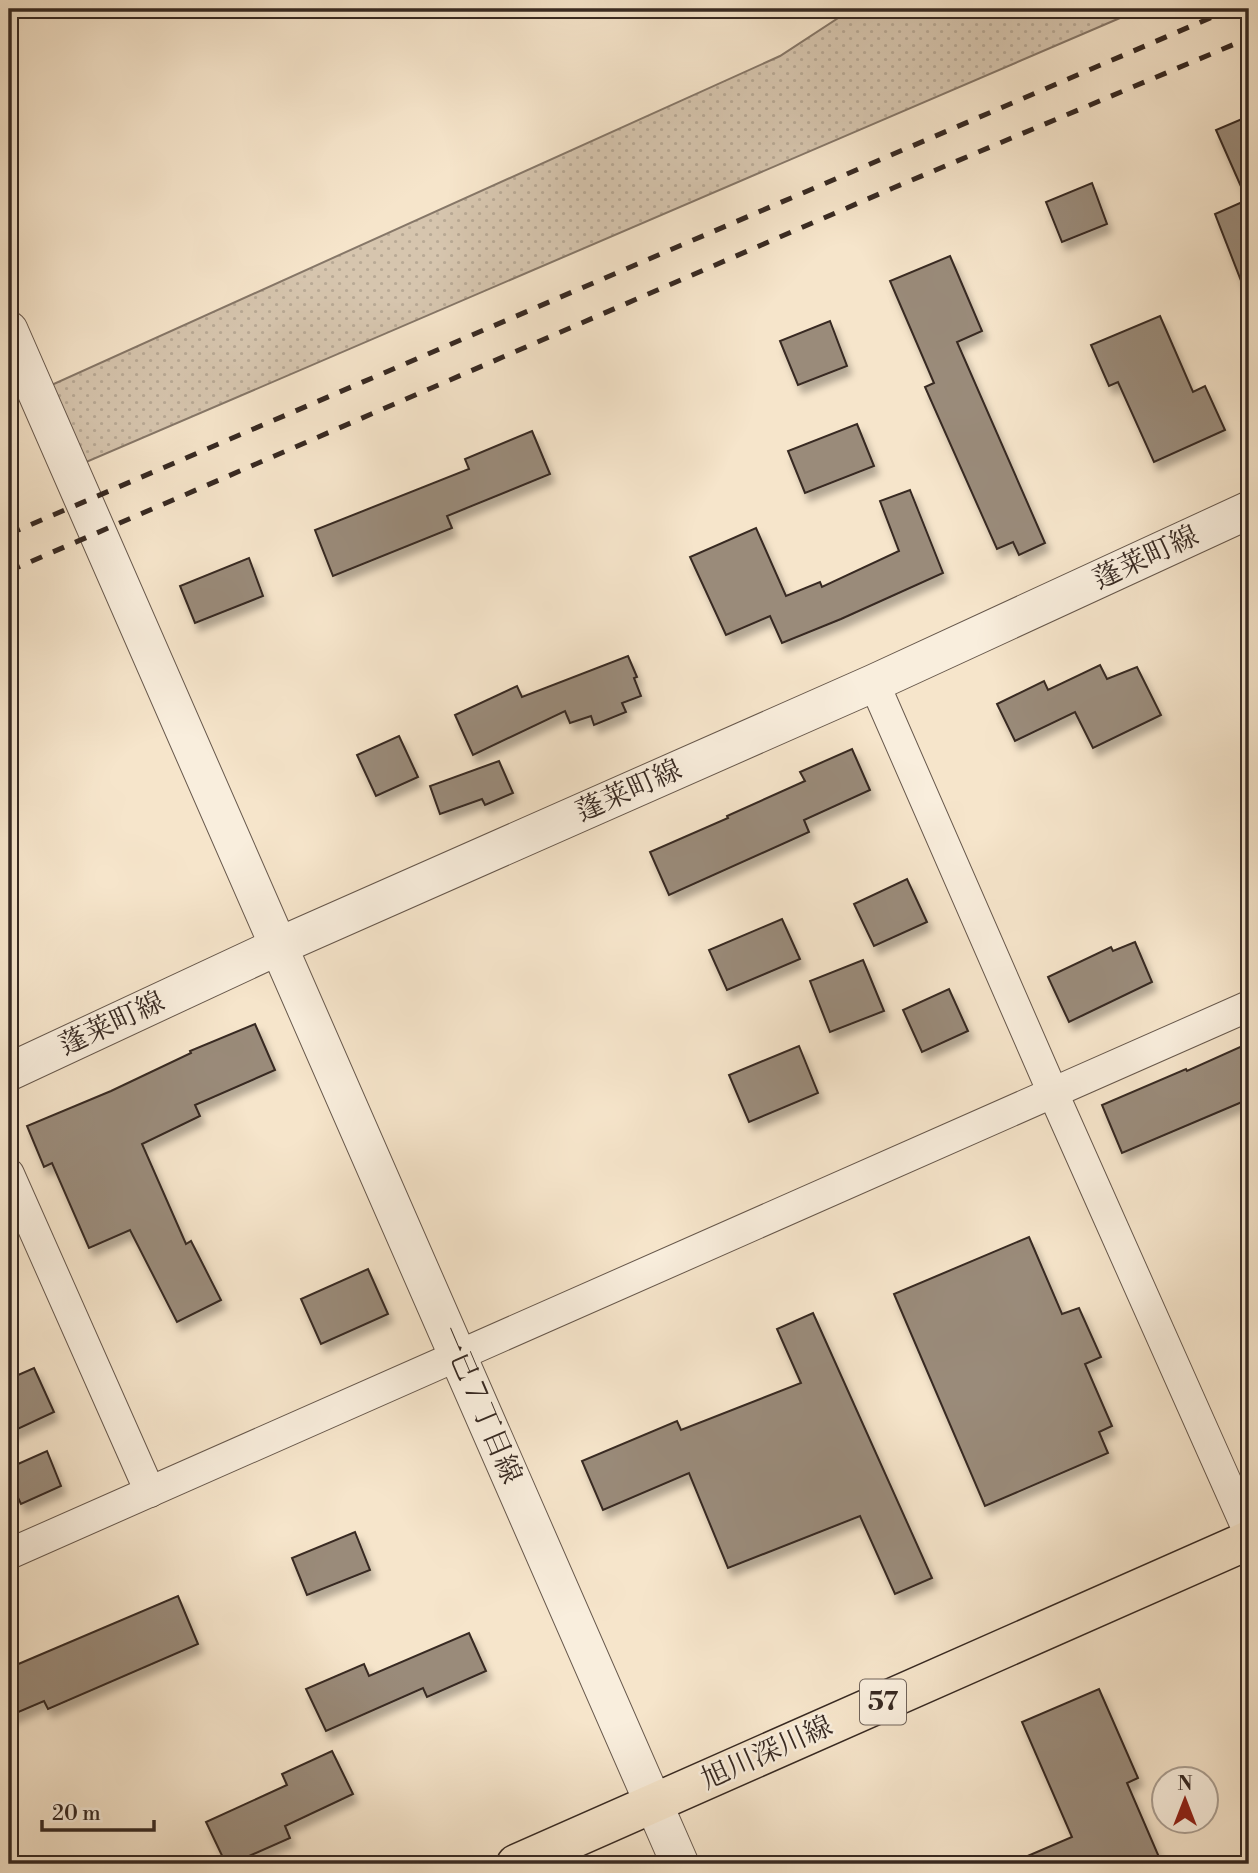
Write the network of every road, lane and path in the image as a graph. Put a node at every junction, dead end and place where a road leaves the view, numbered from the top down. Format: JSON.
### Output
{"nodes":[{"id":1,"x":9,"y":330,"type":"edge"},
{"id":2,"x":1249,"y":510,"type":"edge"},
{"id":3,"x":874,"y":683,"type":"junction"},
{"id":4,"x":279,"y":946,"type":"junction"},
{"id":5,"x":1249,"y":1006,"type":"edge"},
{"id":6,"x":9,"y":1072,"type":"edge"},
{"id":7,"x":1053,"y":1093,"type":"junction"},
{"id":8,"x":9,"y":1174,"type":"edge"},
{"id":9,"x":458,"y":1355,"type":"junction"},
{"id":10,"x":150,"y":1492,"type":"junction"},
{"id":11,"x":1249,"y":1533,"type":"edge"},
{"id":12,"x":1249,"y":1540,"type":"edge"},
{"id":13,"x":9,"y":1554,"type":"edge"},
{"id":14,"x":653,"y":1803,"type":"junction"},
{"id":15,"x":516,"y":1864,"type":"edge"},
{"id":16,"x":680,"y":1864,"type":"edge"}],
"edges":[{"from":1,"to":4,"type":"street","name":"一已７丁目線"},
{"from":2,"to":3,"type":"street","name":"蓬莱町線"},
{"from":3,"to":4,"type":"street","name":"蓬莱町線"},
{"from":3,"to":7,"type":"street"},
{"from":4,"to":6,"type":"street","name":"蓬莱町線"},
{"from":4,"to":9,"type":"street","name":"一已７丁目線"},
{"from":5,"to":7,"type":"street"},
{"from":7,"to":9,"type":"street"},
{"from":7,"to":11,"type":"street"},
{"from":8,"to":10,"type":"street"},
{"from":9,"to":10,"type":"street"},
{"from":9,"to":14,"type":"street","name":"一已７丁目線"},
{"from":10,"to":13,"type":"street"},
{"from":12,"to":14,"type":"main road","name":"旭川深川線","number":"57"},
{"from":14,"to":15,"type":"main road","name":"旭川深川線","number":"57"},
{"from":14,"to":16,"type":"street","name":"一已７丁目線"}]}
